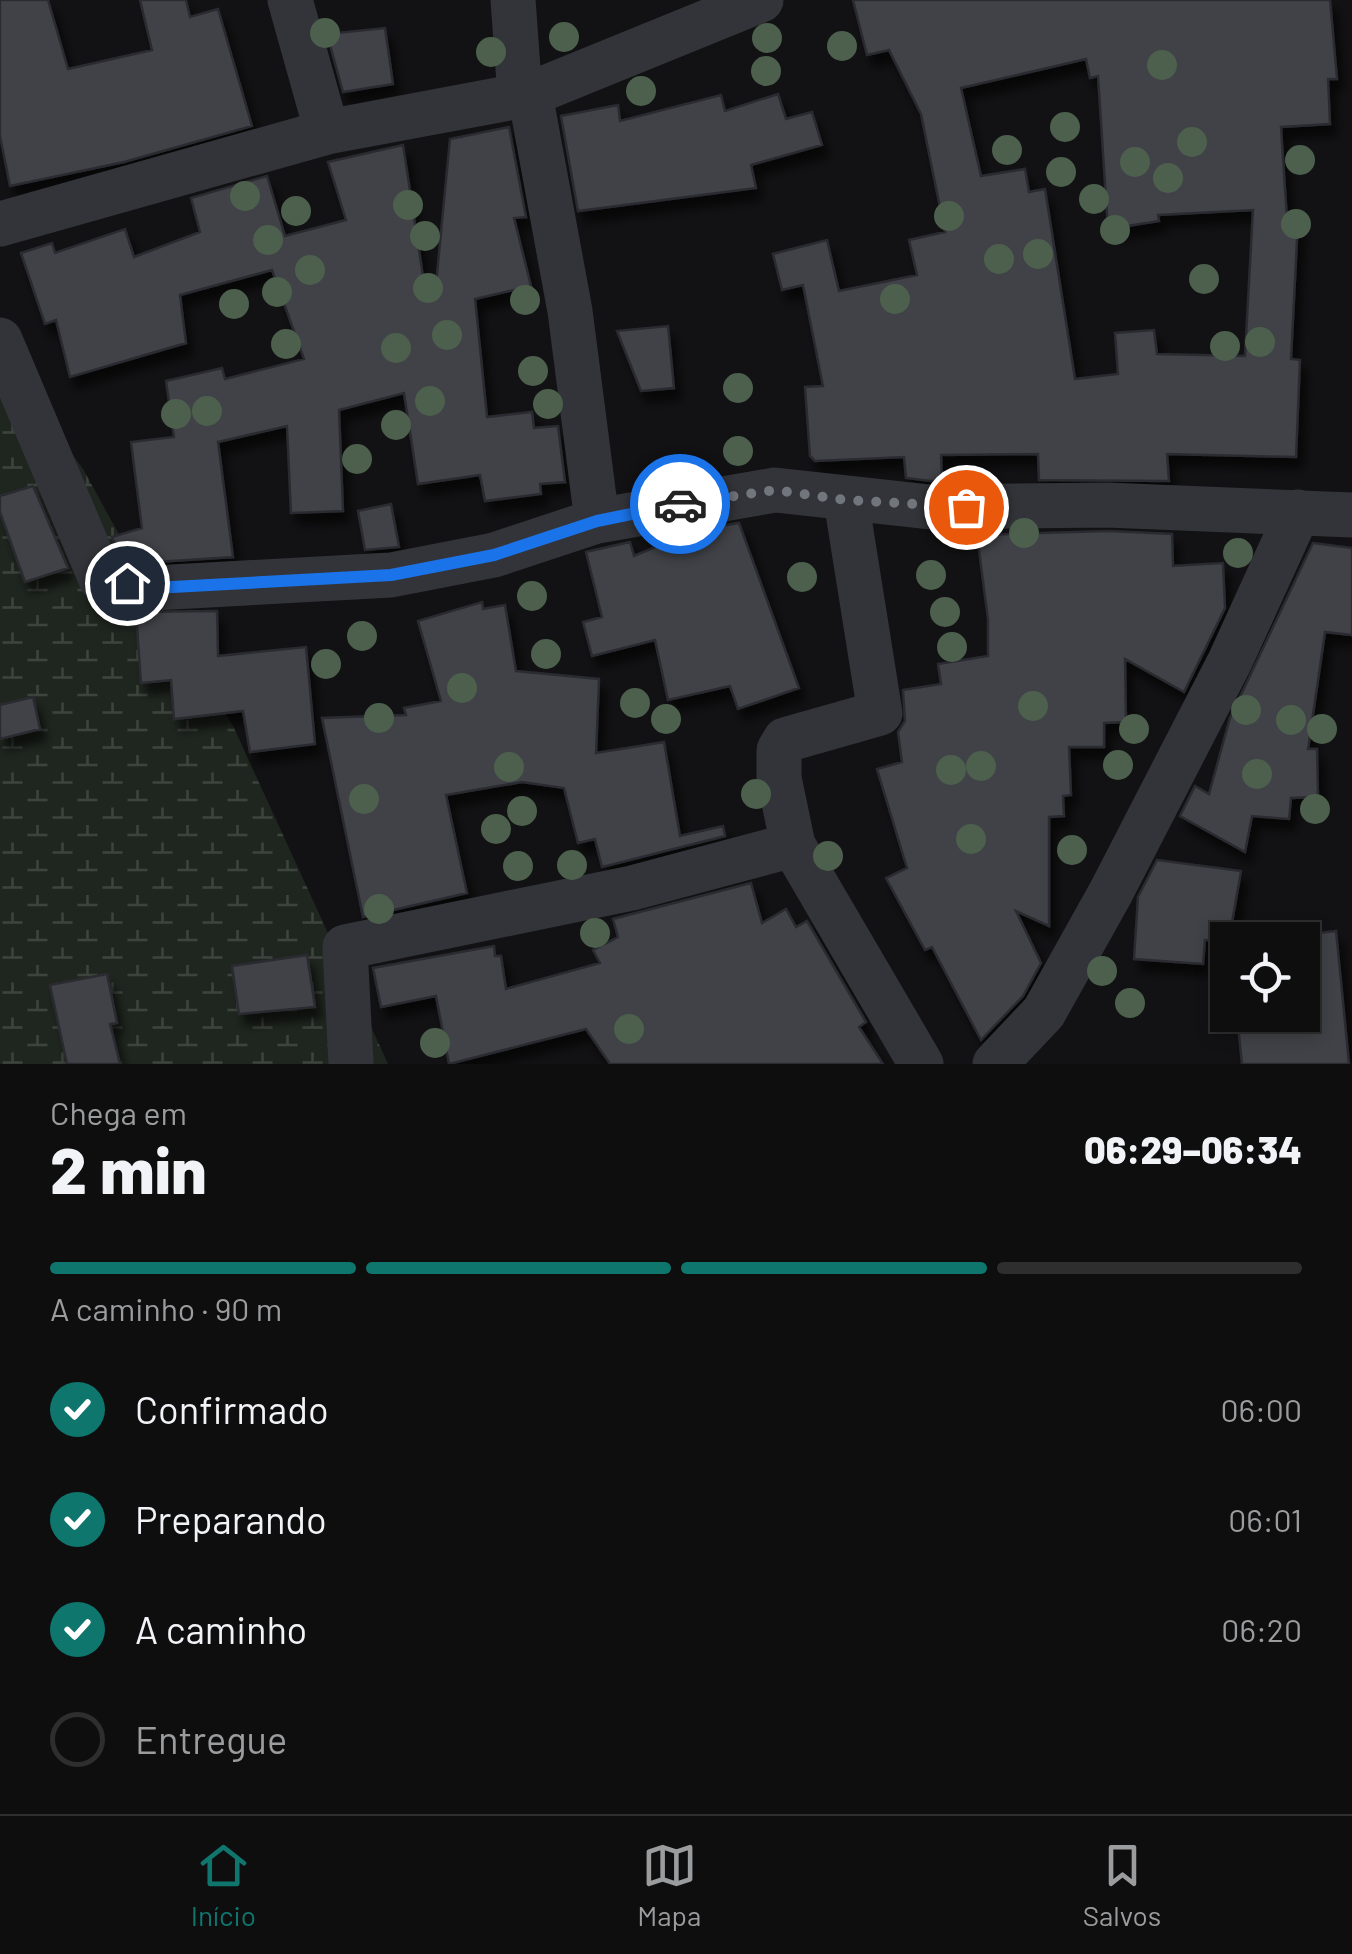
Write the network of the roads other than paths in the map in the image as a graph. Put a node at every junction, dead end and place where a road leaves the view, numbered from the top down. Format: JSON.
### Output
{"nodes":[{"id":1,"x":290,"y":0,"type":"edge"},
{"id":2,"x":513,"y":0,"type":"edge"},
{"id":3,"x":762,"y":0,"type":"edge"},
{"id":4,"x":525,"y":95,"type":"junction"},
{"id":5,"x":327,"y":132,"type":"junction"},
{"id":6,"x":0,"y":224,"type":"edge"},
{"id":7,"x":0,"y":340,"type":"edge"},
{"id":8,"x":846,"y":500,"type":"junction"},
{"id":9,"x":1298,"y":512,"type":"junction"},
{"id":10,"x":1352,"y":515,"type":"edge"},
{"id":11,"x":597,"y":521,"type":"junction"},
{"id":12,"x":793,"y":845,"type":"junction"},
{"id":13,"x":351,"y":1064,"type":"edge"},
{"id":14,"x":921,"y":1064,"type":"edge"},
{"id":15,"x":994,"y":1064,"type":"edge"}],
"edges":[{"from":1,"to":5,"type":"street"},
{"from":2,"to":4,"type":"street"},
{"from":3,"to":4,"type":"street"},
{"from":4,"to":5,"type":"street"},
{"from":4,"to":11,"type":"street"},
{"from":5,"to":6,"type":"street"},
{"from":7,"to":11,"type":"street"},
{"from":8,"to":9,"type":"street"},
{"from":8,"to":11,"type":"street"},
{"from":8,"to":12,"type":"street"},
{"from":9,"to":10,"type":"street"},
{"from":9,"to":15,"type":"street"},
{"from":12,"to":13,"type":"street"},
{"from":12,"to":14,"type":"street"}]}
